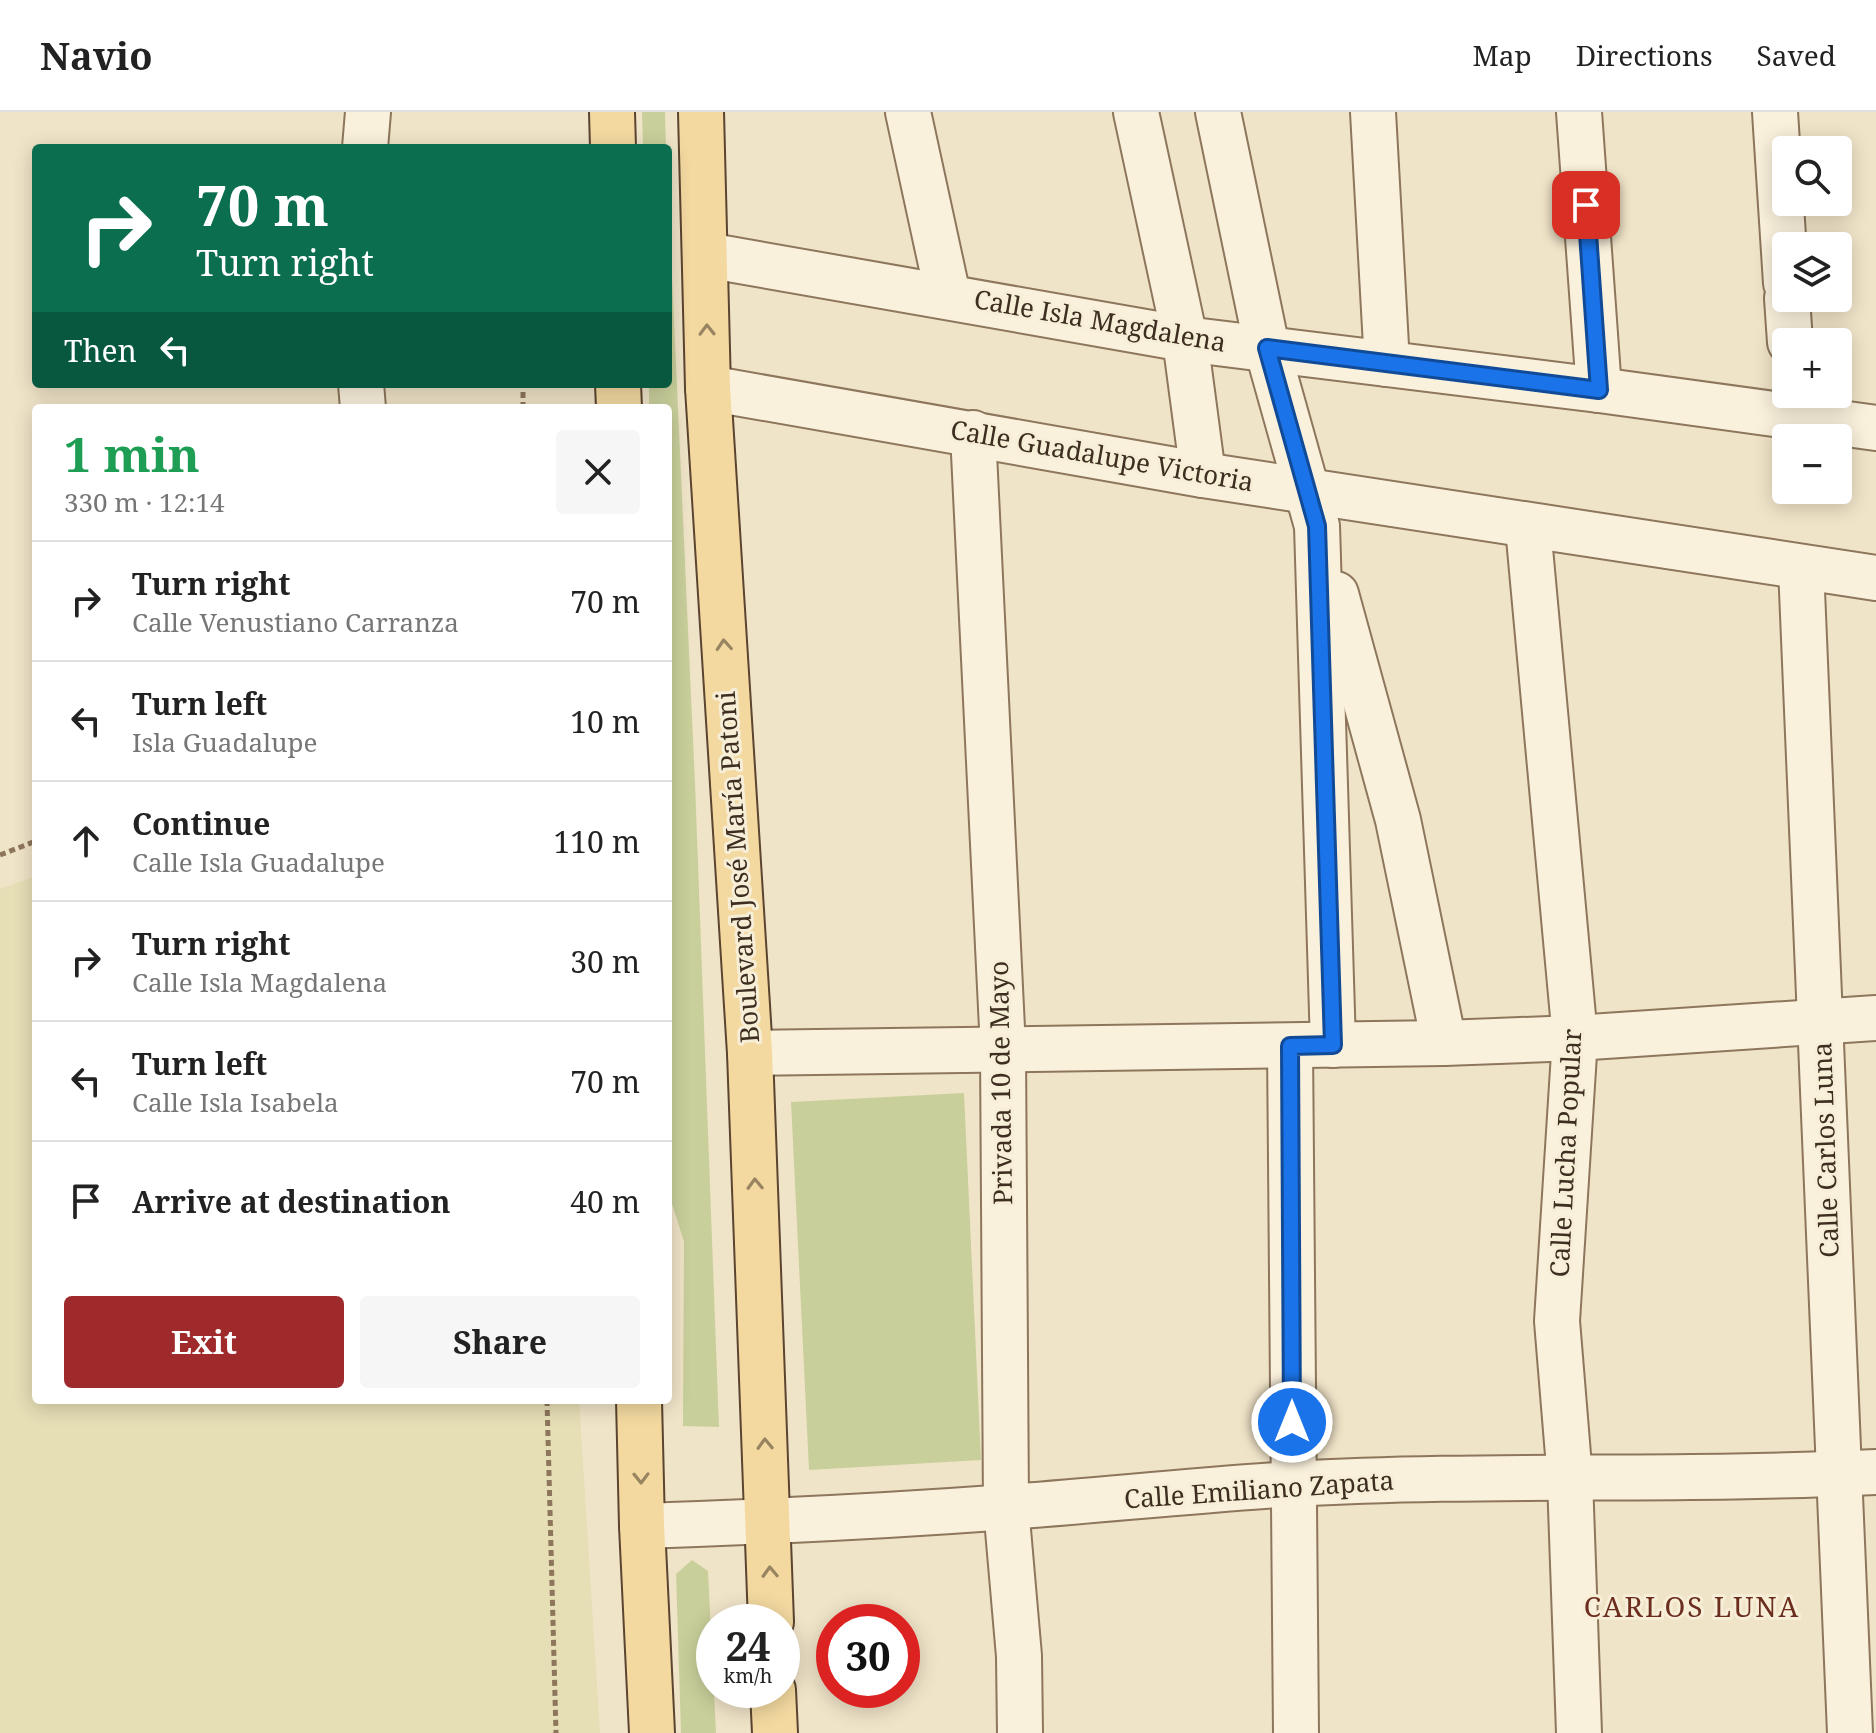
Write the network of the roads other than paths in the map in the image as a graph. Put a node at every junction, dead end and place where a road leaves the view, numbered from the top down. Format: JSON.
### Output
{"nodes":[{"id":1,"x":368,"y":112,"type":"edge"},
{"id":2,"x":612,"y":112,"type":"edge"},
{"id":3,"x":701,"y":112,"type":"edge"},
{"id":4,"x":908,"y":112,"type":"edge"},
{"id":5,"x":1136,"y":112,"type":"edge"},
{"id":6,"x":1218,"y":112,"type":"edge"},
{"id":7,"x":1373,"y":112,"type":"edge"},
{"id":8,"x":1579,"y":112,"type":"edge"},
{"id":9,"x":1775,"y":112,"type":"edge"},
{"id":10,"x":365,"y":144,"type":"edge"},
{"id":11,"x":613,"y":144,"type":"edge"},
{"id":12,"x":1783,"y":232,"type":"edge"},
{"id":13,"x":706,"y":255,"type":"junction"},
{"id":14,"x":948,"y":296,"type":"junction"},
{"id":15,"x":1185,"y":339,"type":"junction"},
{"id":16,"x":1267,"y":348,"type":"junction"},
{"id":17,"x":1387,"y":364,"type":"junction"},
{"id":18,"x":708,"y":388,"type":"junction"},
{"id":19,"x":1599,"y":390,"type":"junction"},
{"id":20,"x":1772,"y":404,"type":"edge"},
{"id":21,"x":1801,"y":408,"type":"edge"},
{"id":22,"x":1876,"y":428,"type":"edge"},
{"id":23,"x":973,"y":433,"type":"junction"},
{"id":24,"x":1203,"y":475,"type":"junction"},
{"id":25,"x":1312,"y":508,"type":"junction"},
{"id":26,"x":1528,"y":527,"type":"junction"},
{"id":27,"x":1801,"y":567,"type":"junction"},
{"id":28,"x":1876,"y":578,"type":"edge"},
{"id":29,"x":1876,"y":1018,"type":"edge"},
{"id":30,"x":1821,"y":1020,"type":"junction"},
{"id":31,"x":1575,"y":1038,"type":"junction"},
{"id":32,"x":1444,"y":1043,"type":"junction"},
{"id":33,"x":1333,"y":1045,"type":"junction"},
{"id":34,"x":1290,"y":1046,"type":"junction"},
{"id":35,"x":1003,"y":1049,"type":"junction"},
{"id":36,"x":750,"y":1053,"type":"junction"},
{"id":37,"x":639,"y":1404,"type":"edge"},
{"id":38,"x":1856,"y":1473,"type":"edge"},
{"id":39,"x":1570,"y":1479,"type":"junction"},
{"id":40,"x":1293,"y":1484,"type":"junction"},
{"id":41,"x":1006,"y":1507,"type":"junction"},
{"id":42,"x":768,"y":1522,"type":"junction"},
{"id":43,"x":642,"y":1526,"type":"junction"},
{"id":44,"x":770,"y":1604,"type":"edge"},
{"id":45,"x":774,"y":1708,"type":"edge"},
{"id":46,"x":652,"y":1733,"type":"edge"},
{"id":47,"x":775,"y":1733,"type":"edge"},
{"id":48,"x":1020,"y":1733,"type":"edge"},
{"id":49,"x":1296,"y":1733,"type":"edge"},
{"id":50,"x":1579,"y":1733,"type":"edge"},
{"id":51,"x":1850,"y":1733,"type":"edge"}],
"edges":[{"from":1,"to":10,"type":"street"},
{"from":2,"to":11,"type":"main road"},
{"from":3,"to":13,"type":"main road","name":"Boulevard José María Patoni"},
{"from":4,"to":14,"type":"street"},
{"from":5,"to":15,"type":"street"},
{"from":6,"to":16,"type":"street"},
{"from":7,"to":17,"type":"street"},
{"from":8,"to":19,"type":"street"},
{"from":9,"to":12,"type":"street"},
{"from":13,"to":14,"type":"street","name":"Calle Isla Magdalena"},
{"from":18,"to":13,"type":"main road","name":"Boulevard José María Patoni","one_way":true},
{"from":14,"to":15,"type":"street","name":"Calle Isla Magdalena"},
{"from":15,"to":16,"type":"street","name":"Calle Isla Magdalena"},
{"from":15,"to":24,"type":"street"},
{"from":16,"to":17,"type":"street","name":"Calle Isla Magdalena"},
{"from":16,"to":25,"type":"street"},
{"from":17,"to":19,"type":"street","name":"Calle Isla Magdalena"},
{"from":18,"to":23,"type":"street","name":"Calle Guadalupe Victoria"},
{"from":36,"to":18,"type":"main road","name":"Boulevard José María Patoni","one_way":true},
{"from":19,"to":20,"type":"street","name":"Calle Isla Magdalena"},
{"from":21,"to":22,"type":"street","name":"Calle Isla Magdalena"},
{"from":23,"to":24,"type":"street","name":"Calle Guadalupe Victoria"},
{"from":23,"to":35,"type":"street","name":"Privada 10 de Mayo"},
{"from":24,"to":25,"type":"street","name":"Calle Guadalupe Victoria"},
{"from":25,"to":26,"type":"street","name":"Calle Guadalupe Victoria"},
{"from":25,"to":32,"type":"street"},
{"from":25,"to":33,"type":"street"},
{"from":26,"to":27,"type":"street","name":"Calle Guadalupe Victoria"},
{"from":26,"to":31,"type":"street","name":"Calle Lucha Popular"},
{"from":27,"to":28,"type":"street","name":"Calle Guadalupe Victoria"},
{"from":27,"to":30,"type":"street","name":"Calle Carlos Luna"},
{"from":29,"to":30,"type":"street"},
{"from":30,"to":31,"type":"street"},
{"from":30,"to":38,"type":"street","name":"Calle Carlos Luna"},
{"from":31,"to":32,"type":"street"},
{"from":31,"to":39,"type":"street","name":"Calle Lucha Popular"},
{"from":32,"to":33,"type":"street"},
{"from":33,"to":34,"type":"street"},
{"from":34,"to":35,"type":"street"},
{"from":34,"to":40,"type":"street"},
{"from":35,"to":36,"type":"street"},
{"from":35,"to":41,"type":"street","name":"Privada 10 de Mayo"},
{"from":42,"to":36,"type":"main road","name":"Boulevard José María Patoni","one_way":true},
{"from":37,"to":43,"type":"main road","one_way":true},
{"from":38,"to":39,"type":"street","name":"Calle Emiliano Zapata"},
{"from":38,"to":51,"type":"street","name":"Calle Carlos Luna"},
{"from":39,"to":40,"type":"street","name":"Calle Emiliano Zapata"},
{"from":39,"to":50,"type":"street","name":"Calle Lucha Popular"},
{"from":40,"to":41,"type":"street","name":"Calle Emiliano Zapata"},
{"from":40,"to":49,"type":"street"},
{"from":41,"to":42,"type":"street","name":"Calle Emiliano Zapata"},
{"from":41,"to":48,"type":"street","name":"Privada 10 de Mayo"},
{"from":42,"to":43,"type":"street","name":"Calle Emiliano Zapata"},
{"from":44,"to":42,"type":"main road","name":"Boulevard José María Patoni","one_way":true},
{"from":43,"to":46,"type":"main road"},
{"from":45,"to":47,"type":"main road"}]}
